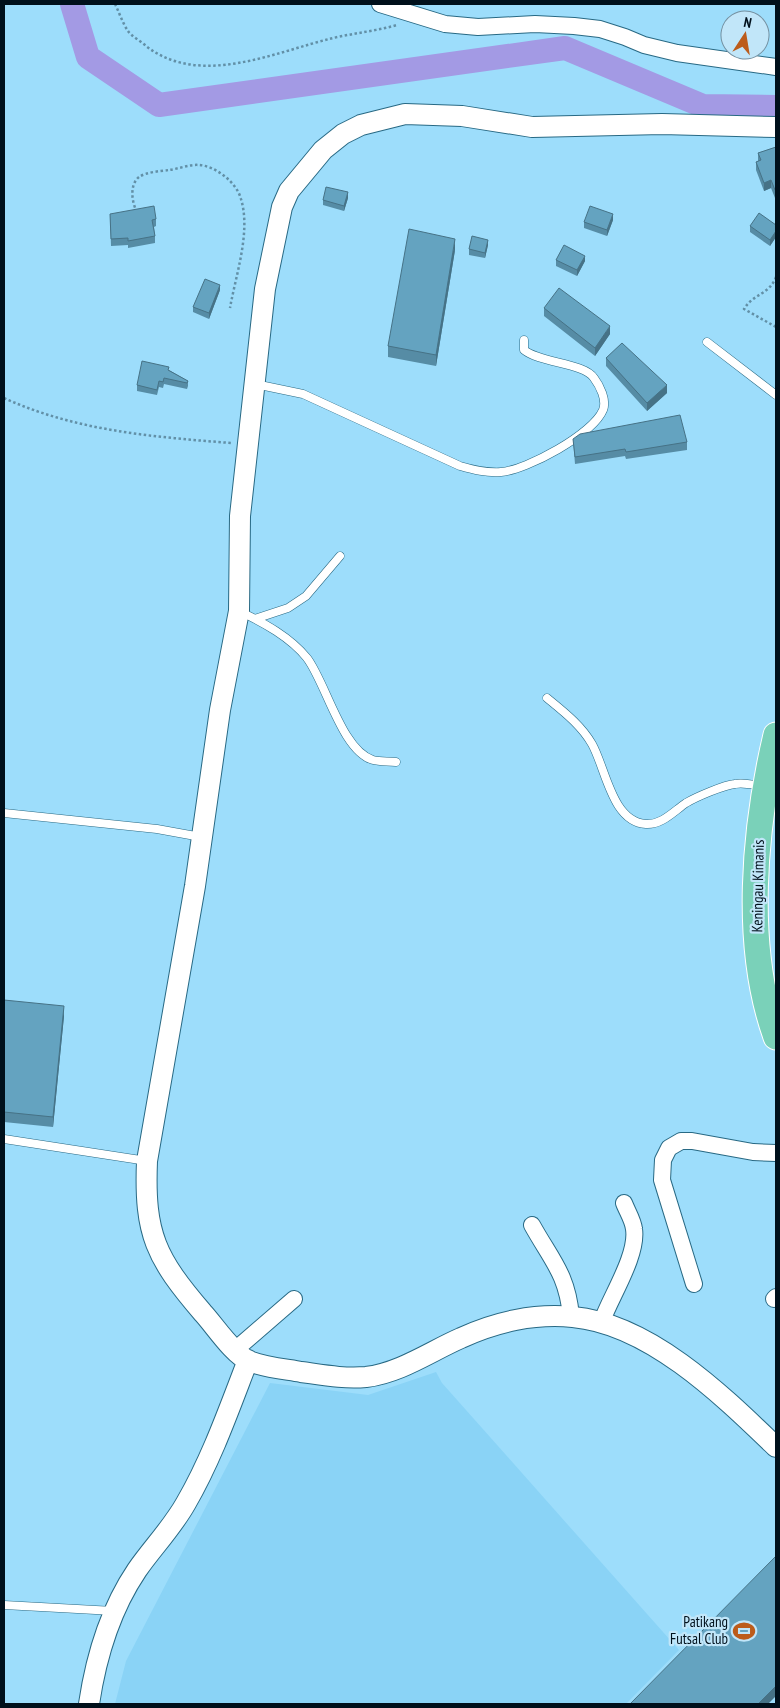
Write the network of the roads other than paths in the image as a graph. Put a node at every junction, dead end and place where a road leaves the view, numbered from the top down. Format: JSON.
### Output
{"nodes":[{"id":1,"x":380,"y":4,"type":"edge"},
{"id":2,"x":776,"y":67,"type":"edge"},
{"id":3,"x":776,"y":126,"type":"edge"},
{"id":4,"x":524,"y":340,"type":"dead end"},
{"id":5,"x":707,"y":342,"type":"dead end"},
{"id":6,"x":255,"y":384,"type":"junction"},
{"id":7,"x":776,"y":395,"type":"edge"},
{"id":8,"x":340,"y":556,"type":"dead end"},
{"id":9,"x":247,"y":615,"type":"junction"},
{"id":10,"x":547,"y":698,"type":"dead end"},
{"id":11,"x":776,"y":735,"type":"edge"},
{"id":12,"x":396,"y":762,"type":"dead end"},
{"id":13,"x":764,"y":786,"type":"junction"},
{"id":14,"x":4,"y":813,"type":"edge"},
{"id":15,"x":203,"y":838,"type":"junction"},
{"id":16,"x":776,"y":1037,"type":"edge"},
{"id":17,"x":4,"y":1139,"type":"edge"},
{"id":18,"x":776,"y":1153,"type":"edge"},
{"id":19,"x":147,"y":1161,"type":"junction"},
{"id":20,"x":624,"y":1203,"type":"dead end"},
{"id":21,"x":532,"y":1225,"type":"dead end"},
{"id":22,"x":694,"y":1284,"type":"dead end"},
{"id":23,"x":294,"y":1299,"type":"dead end"},
{"id":24,"x":571,"y":1316,"type":"junction"},
{"id":25,"x":602,"y":1321,"type":"junction"},
{"id":26,"x":242,"y":1355,"type":"junction"},
{"id":27,"x":776,"y":1447,"type":"edge"},
{"id":28,"x":4,"y":1605,"type":"edge"},
{"id":29,"x":114,"y":1611,"type":"junction"},
{"id":30,"x":89,"y":1704,"type":"edge"}],
"edges":[{"from":1,"to":2,"type":"street"},
{"from":3,"to":6,"type":"street"},
{"from":4,"to":6,"type":"lane"},
{"from":5,"to":7,"type":"lane"},
{"from":6,"to":9,"type":"street"},
{"from":8,"to":9,"type":"lane"},
{"from":9,"to":12,"type":"lane"},
{"from":9,"to":15,"type":"street"},
{"from":10,"to":13,"type":"lane"},
{"from":11,"to":13,"type":"main road","name":"Keningau Kimanis"},
{"from":13,"to":16,"type":"main road","name":"Keningau Kimanis"},
{"from":14,"to":15,"type":"lane"},
{"from":15,"to":19,"type":"street"},
{"from":17,"to":19,"type":"lane"},
{"from":18,"to":22,"type":"street"},
{"from":19,"to":26,"type":"street"},
{"from":20,"to":25,"type":"street"},
{"from":21,"to":24,"type":"street"},
{"from":23,"to":26,"type":"street"},
{"from":24,"to":25,"type":"street"},
{"from":24,"to":26,"type":"street"},
{"from":25,"to":27,"type":"street"},
{"from":26,"to":29,"type":"street"},
{"from":28,"to":29,"type":"lane"},
{"from":29,"to":30,"type":"street"}]}
